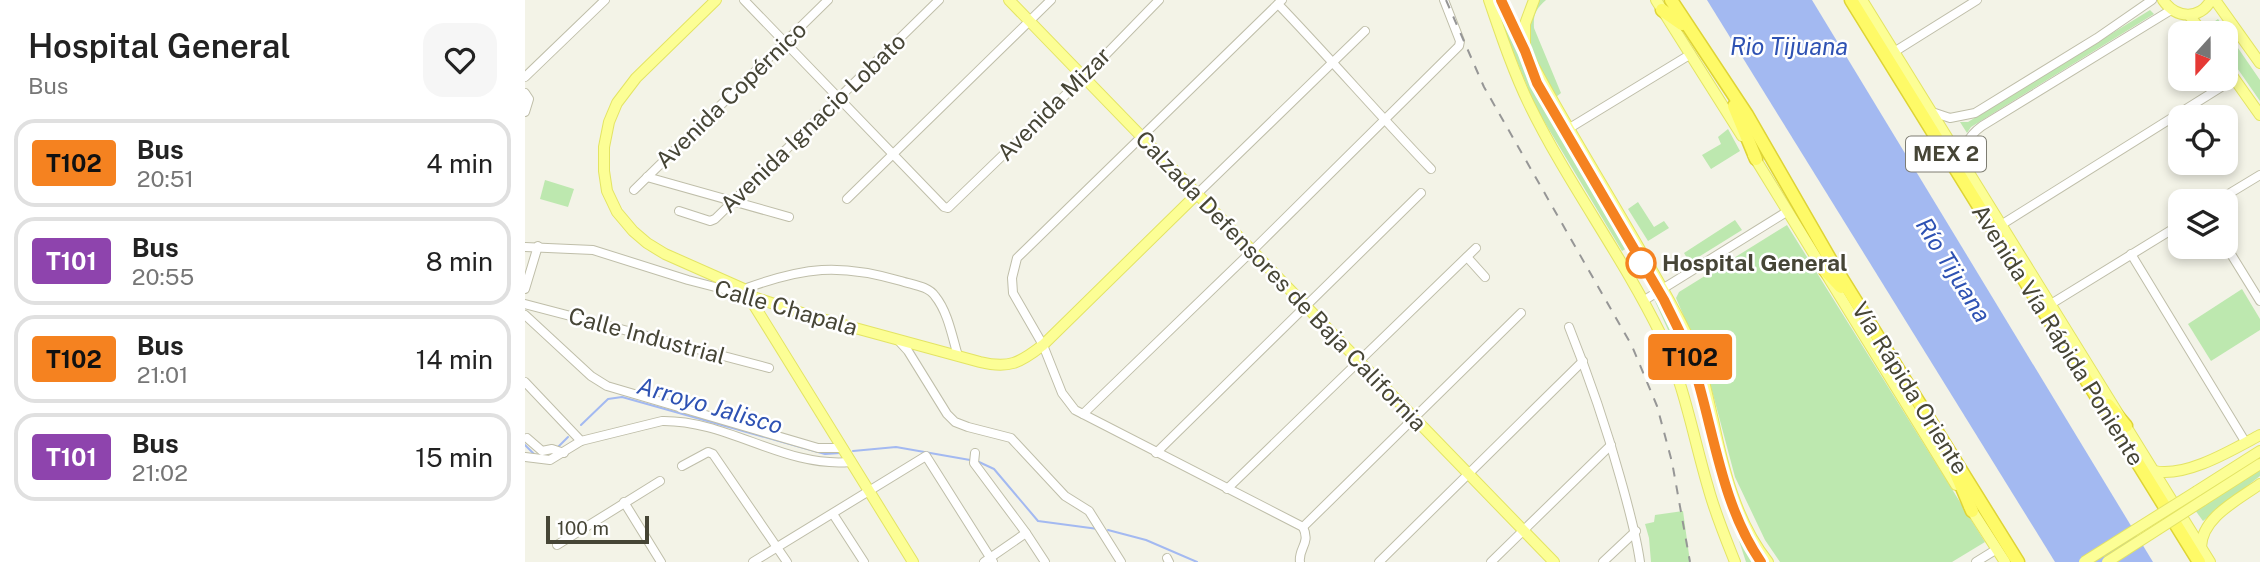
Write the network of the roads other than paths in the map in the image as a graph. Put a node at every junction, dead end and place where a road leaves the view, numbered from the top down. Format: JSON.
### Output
{"nodes":[{"id":1,"x":605,"y":0,"type":"edge"},
{"id":2,"x":716,"y":0,"type":"edge"},
{"id":3,"x":744,"y":0,"type":"edge"},
{"id":4,"x":828,"y":0,"type":"edge"},
{"id":5,"x":939,"y":0,"type":"edge"},
{"id":6,"x":1009,"y":0,"type":"edge"},
{"id":7,"x":1051,"y":0,"type":"edge"},
{"id":8,"x":1159,"y":0,"type":"edge"},
{"id":9,"x":1444,"y":0,"type":"edge"},
{"id":10,"x":1482,"y":0,"type":"edge"},
{"id":11,"x":1489,"y":0,"type":"edge"},
{"id":12,"x":1501,"y":0,"type":"edge"},
{"id":13,"x":1534,"y":0,"type":"edge"},
{"id":14,"x":1851,"y":0,"type":"edge"},
{"id":15,"x":1862,"y":0,"type":"edge"},
{"id":16,"x":1977,"y":0,"type":"edge"},
{"id":17,"x":2153,"y":0,"type":"edge"},
{"id":18,"x":2163,"y":0,"type":"edge"},
{"id":19,"x":2213,"y":0,"type":"edge"},
{"id":20,"x":1280,"y":2,"type":"edge"},
{"id":21,"x":1663,"y":3,"type":"edge"},
{"id":22,"x":2171,"y":9,"type":"junction"},
{"id":23,"x":2189,"y":15,"type":"junction"},
{"id":24,"x":1029,"y":21,"type":"junction"},
{"id":25,"x":2194,"y":21,"type":"edge"},
{"id":26,"x":1365,"y":31,"type":"dead end"},
{"id":27,"x":785,"y":43,"type":"junction"},
{"id":28,"x":1525,"y":51,"type":"junction"},
{"id":29,"x":1894,"y":52,"type":"junction"},
{"id":30,"x":1691,"y":54,"type":"junction"},
{"id":31,"x":1332,"y":61,"type":"junction"},
{"id":32,"x":2260,"y":62,"type":"edge"},
{"id":33,"x":1513,"y":71,"type":"junction"},
{"id":34,"x":525,"y":77,"type":"edge"},
{"id":35,"x":1083,"y":78,"type":"junction"},
{"id":36,"x":1723,"y":80,"type":"junction"},
{"id":37,"x":2238,"y":85,"type":"edge"},
{"id":38,"x":2215,"y":91,"type":"edge"},
{"id":39,"x":525,"y":93,"type":"edge"},
{"id":40,"x":838,"y":98,"type":"junction"},
{"id":41,"x":525,"y":112,"type":"edge"},
{"id":42,"x":1932,"y":112,"type":"junction"},
{"id":43,"x":2260,"y":115,"type":"edge"},
{"id":44,"x":1384,"y":120,"type":"junction"},
{"id":45,"x":1568,"y":129,"type":"junction"},
{"id":46,"x":1142,"y":136,"type":"junction"},
{"id":47,"x":893,"y":155,"type":"junction"},
{"id":48,"x":1756,"y":159,"type":"junction"},
{"id":49,"x":1431,"y":169,"type":"dead end"},
{"id":50,"x":1968,"y":171,"type":"junction"},
{"id":51,"x":2260,"y":174,"type":"edge"},
{"id":52,"x":647,"y":177,"type":"junction"},
{"id":53,"x":2236,"y":189,"type":"edge"},
{"id":54,"x":634,"y":190,"type":"dead end"},
{"id":55,"x":1197,"y":194,"type":"junction"},
{"id":56,"x":1421,"y":194,"type":"dead end"},
{"id":57,"x":847,"y":199,"type":"dead end"},
{"id":58,"x":733,"y":202,"type":"junction"},
{"id":59,"x":679,"y":211,"type":"dead end"},
{"id":60,"x":1788,"y":211,"type":"junction"},
{"id":61,"x":789,"y":217,"type":"dead end"},
{"id":62,"x":2001,"y":225,"type":"junction"},
{"id":63,"x":2168,"y":232,"type":"edge"},
{"id":64,"x":538,"y":246,"type":"junction"},
{"id":65,"x":525,"y":247,"type":"edge"},
{"id":66,"x":1476,"y":248,"type":"dead end"},
{"id":67,"x":1253,"y":250,"type":"junction"},
{"id":68,"x":2131,"y":254,"type":"junction"},
{"id":69,"x":1467,"y":257,"type":"junction"},
{"id":70,"x":2234,"y":259,"type":"edge"},
{"id":71,"x":1824,"y":270,"type":"junction"},
{"id":72,"x":1485,"y":277,"type":"dead end"},
{"id":73,"x":1663,"y":288,"type":"junction"},
{"id":74,"x":525,"y":289,"type":"edge"},
{"id":75,"x":747,"y":292,"type":"junction"},
{"id":76,"x":1643,"y":300,"type":"junction"},
{"id":77,"x":2260,"y":301,"type":"edge"},
{"id":78,"x":525,"y":304,"type":"edge"},
{"id":79,"x":2051,"y":304,"type":"junction"},
{"id":80,"x":1305,"y":305,"type":"junction"},
{"id":81,"x":1521,"y":313,"type":"dead end"},
{"id":82,"x":1863,"y":313,"type":"junction"},
{"id":83,"x":525,"y":315,"type":"edge"},
{"id":84,"x":1569,"y":327,"type":"dead end"},
{"id":85,"x":898,"y":341,"type":"junction"},
{"id":86,"x":1043,"y":345,"type":"junction"},
{"id":87,"x":958,"y":356,"type":"junction"},
{"id":88,"x":1360,"y":361,"type":"junction"},
{"id":89,"x":1583,"y":361,"type":"junction"},
{"id":90,"x":769,"y":368,"type":"dead end"},
{"id":91,"x":2080,"y":372,"type":"junction"},
{"id":92,"x":525,"y":382,"type":"edge"},
{"id":93,"x":1083,"y":414,"type":"junction"},
{"id":94,"x":1414,"y":418,"type":"junction"},
{"id":95,"x":2126,"y":426,"type":"junction"},
{"id":96,"x":2260,"y":435,"type":"edge"},
{"id":97,"x":527,"y":438,"type":"dead end"},
{"id":98,"x":581,"y":441,"type":"junction"},
{"id":99,"x":1944,"y":442,"type":"junction"},
{"id":100,"x":2246,"y":443,"type":"junction"},
{"id":101,"x":1611,"y":444,"type":"junction"},
{"id":102,"x":842,"y":449,"type":"junction"},
{"id":103,"x":558,"y":451,"type":"junction"},
{"id":104,"x":2260,"y":451,"type":"edge"},
{"id":105,"x":1156,"y":453,"type":"junction"},
{"id":106,"x":525,"y":457,"type":"edge"},
{"id":107,"x":974,"y":458,"type":"dead end"},
{"id":108,"x":850,"y":463,"type":"junction"},
{"id":109,"x":2260,"y":464,"type":"edge"},
{"id":110,"x":682,"y":466,"type":"dead end"},
{"id":111,"x":2154,"y":471,"type":"junction"},
{"id":112,"x":1468,"y":474,"type":"junction"},
{"id":113,"x":660,"y":481,"type":"dead end"},
{"id":114,"x":2260,"y":484,"type":"edge"},
{"id":115,"x":1227,"y":489,"type":"junction"},
{"id":116,"x":868,"y":491,"type":"junction"},
{"id":117,"x":624,"y":502,"type":"junction"},
{"id":118,"x":1972,"y":511,"type":"junction"},
{"id":119,"x":833,"y":514,"type":"junction"},
{"id":120,"x":1303,"y":527,"type":"junction"},
{"id":121,"x":1523,"y":530,"type":"junction"},
{"id":122,"x":1636,"y":531,"type":"junction"},
{"id":123,"x":1026,"y":533,"type":"junction"},
{"id":124,"x":1723,"y":535,"type":"junction"},
{"id":125,"x":557,"y":545,"type":"dead end"},
{"id":126,"x":777,"y":547,"type":"junction"},
{"id":127,"x":2201,"y":548,"type":"junction"},
{"id":128,"x":1997,"y":549,"type":"junction"},
{"id":129,"x":989,"y":561,"type":"edge"},
{"id":130,"x":661,"y":562,"type":"edge"},
{"id":131,"x":753,"y":562,"type":"edge"},
{"id":132,"x":787,"y":562,"type":"edge"},
{"id":133,"x":864,"y":562,"type":"edge"},
{"id":134,"x":913,"y":562,"type":"edge"},
{"id":135,"x":1045,"y":562,"type":"edge"},
{"id":136,"x":1121,"y":562,"type":"edge"},
{"id":137,"x":1300,"y":562,"type":"edge"},
{"id":138,"x":1379,"y":562,"type":"edge"},
{"id":139,"x":1491,"y":562,"type":"edge"},
{"id":140,"x":1554,"y":562,"type":"edge"},
{"id":141,"x":1603,"y":562,"type":"edge"},
{"id":142,"x":1640,"y":562,"type":"edge"},
{"id":143,"x":1727,"y":562,"type":"edge"},
{"id":144,"x":1735,"y":562,"type":"edge"},
{"id":145,"x":1768,"y":562,"type":"edge"},
{"id":146,"x":1976,"y":562,"type":"edge"},
{"id":147,"x":2005,"y":562,"type":"edge"},
{"id":148,"x":2018,"y":562,"type":"edge"},
{"id":149,"x":2084,"y":562,"type":"edge"},
{"id":150,"x":2107,"y":562,"type":"edge"},
{"id":151,"x":2199,"y":562,"type":"edge"},
{"id":152,"x":2210,"y":562,"type":"edge"}],
"edges":[{"from":1,"to":34,"type":"street"},
{"from":2,"to":75,"type":"main road"},
{"from":3,"to":27,"type":"street"},
{"from":4,"to":27,"type":"street","name":"Avenida Copérnico"},
{"from":5,"to":40,"type":"street","name":"Avenida Ignacio Lobato"},
{"from":6,"to":24,"type":"main road","name":"Calzada Defensores de Baja California"},
{"from":7,"to":24,"type":"street"},
{"from":8,"to":35,"type":"street","name":"Avenida Mizar"},
{"from":9,"to":44,"type":"street"},
{"from":10,"to":33,"type":"main road"},
{"from":11,"to":33,"type":"main road"},
{"from":12,"to":28,"type":"main road"},
{"from":13,"to":28,"type":"main road"},
{"from":14,"to":91,"type":"highway","name":"Avenida Vía Rápida Poniente","number":"MEX 2"},
{"from":15,"to":29,"type":"main road","name":"Avenida Vía Rápida Poniente"},
{"from":16,"to":29,"type":"street"},
{"from":17,"to":42,"type":"street"},
{"from":18,"to":22,"type":"main road"},
{"from":19,"to":23,"type":"main road"},
{"from":19,"to":32,"type":"main road"},
{"from":20,"to":31,"type":"street"},
{"from":20,"to":46,"type":"street"},
{"from":21,"to":30,"type":"main road"},
{"from":21,"to":36,"type":"highway","name":"Vía Rápida Oriente"},
{"from":22,"to":23,"type":"main road"},
{"from":22,"to":50,"type":"street"},
{"from":23,"to":25,"type":"main road"},
{"from":24,"to":35,"type":"main road","name":"Calzada Defensores de Baja California"},
{"from":24,"to":47,"type":"street"},
{"from":26,"to":31,"type":"street"},
{"from":27,"to":40,"type":"street"},
{"from":27,"to":52,"type":"street","name":"Avenida Copérnico"},
{"from":28,"to":45,"type":"main road"},
{"from":29,"to":42,"type":"main road","name":"Avenida Vía Rápida Poniente"},
{"from":30,"to":45,"type":"street"},
{"from":30,"to":48,"type":"main road"},
{"from":31,"to":44,"type":"street"},
{"from":31,"to":55,"type":"street"},
{"from":33,"to":76,"type":"main road"},
{"from":35,"to":46,"type":"main road","name":"Calzada Defensores de Baja California"},
{"from":35,"to":47,"type":"street","name":"Avenida Mizar"},
{"from":36,"to":48,"type":"highway"},
{"from":36,"to":82,"type":"highway","name":"Vía Rápida Oriente"},
{"from":37,"to":43,"type":"main road"},
{"from":38,"to":62,"type":"street"},
{"from":39,"to":41,"type":"street"},
{"from":40,"to":47,"type":"street"},
{"from":40,"to":58,"type":"street","name":"Avenida Ignacio Lobato"},
{"from":42,"to":50,"type":"main road","name":"Avenida Vía Rápida Poniente"},
{"from":44,"to":49,"type":"street"},
{"from":44,"to":67,"type":"street"},
{"from":45,"to":73,"type":"main road"},
{"from":46,"to":55,"type":"main road","name":"Calzada Defensores de Baja California"},
{"from":46,"to":86,"type":"street"},
{"from":47,"to":57,"type":"street"},
{"from":48,"to":60,"type":"main road"},
{"from":50,"to":62,"type":"main road","name":"Avenida Vía Rápida Poniente"},
{"from":51,"to":53,"type":"street"},
{"from":52,"to":54,"type":"street","name":"Avenida Copérnico"},
{"from":52,"to":58,"type":"street"},
{"from":55,"to":67,"type":"main road","name":"Calzada Defensores de Baja California"},
{"from":55,"to":86,"type":"main road","name":"Calle Chapala"},
{"from":56,"to":80,"type":"street"},
{"from":58,"to":59,"type":"street","name":"Avenida Ignacio Lobato"},
{"from":58,"to":61,"type":"street"},
{"from":60,"to":71,"type":"main road"},
{"from":60,"to":73,"type":"street"},
{"from":62,"to":79,"type":"main road","name":"Avenida Vía Rápida Poniente"},
{"from":63,"to":68,"type":"street"},
{"from":64,"to":65,"type":"street","name":"Calle Chapala"},
{"from":64,"to":74,"type":"street"},
{"from":64,"to":75,"type":"street","name":"Calle Chapala"},
{"from":66,"to":69,"type":"street"},
{"from":67,"to":80,"type":"main road","name":"Calzada Defensores de Baja California"},
{"from":67,"to":93,"type":"street"},
{"from":68,"to":79,"type":"street"},
{"from":68,"to":100,"type":"street"},
{"from":69,"to":72,"type":"street"},
{"from":69,"to":88,"type":"street"},
{"from":70,"to":77,"type":"street"},
{"from":71,"to":82,"type":"highway"},
{"from":71,"to":118,"type":"main road"},
{"from":73,"to":76,"type":"street"},
{"from":73,"to":145,"type":"main road"},
{"from":75,"to":85,"type":"main road","name":"Calle Chapala"},
{"from":75,"to":87,"type":"street"},
{"from":75,"to":102,"type":"main road"},
{"from":76,"to":124,"type":"main road"},
{"from":78,"to":90,"type":"street","name":"Calle Industrial"},
{"from":79,"to":95,"type":"main road","name":"Avenida Vía Rápida Poniente"},
{"from":80,"to":88,"type":"main road","name":"Calzada Defensores de Baja California"},
{"from":80,"to":105,"type":"street"},
{"from":81,"to":94,"type":"street"},
{"from":82,"to":99,"type":"highway","name":"Vía Rápida Oriente"},
{"from":83,"to":102,"type":"street"},
{"from":84,"to":89,"type":"street"},
{"from":85,"to":87,"type":"main road","name":"Calle Chapala"},
{"from":85,"to":136,"type":"street"},
{"from":86,"to":87,"type":"main road","name":"Calle Chapala"},
{"from":86,"to":93,"type":"street"},
{"from":88,"to":94,"type":"main road","name":"Calzada Defensores de Baja California"},
{"from":88,"to":115,"type":"street"},
{"from":89,"to":101,"type":"street"},
{"from":89,"to":112,"type":"street"},
{"from":91,"to":95,"type":"highway"},
{"from":91,"to":151,"type":"highway","name":"Avenida Vía Rápida Poniente","number":"MEX 2"},
{"from":92,"to":98,"type":"street"},
{"from":93,"to":105,"type":"street"},
{"from":94,"to":112,"type":"main road","name":"Calzada Defensores de Baja California"},
{"from":94,"to":120,"type":"street"},
{"from":95,"to":111,"type":"main road","name":"Avenida Vía Rápida Poniente"},
{"from":96,"to":100,"type":"main road"},
{"from":97,"to":103,"type":"street"},
{"from":98,"to":103,"type":"street"},
{"from":98,"to":108,"type":"street"},
{"from":99,"to":118,"type":"highway"},
{"from":99,"to":148,"type":"highway","name":"Vía Rápida Oriente"},
{"from":100,"to":111,"type":"main road"},
{"from":101,"to":121,"type":"street"},
{"from":101,"to":122,"type":"street"},
{"from":102,"to":108,"type":"main road"},
{"from":103,"to":106,"type":"street"},
{"from":104,"to":149,"type":"main road","bridge":true},
{"from":105,"to":115,"type":"street"},
{"from":107,"to":123,"type":"street"},
{"from":108,"to":116,"type":"main road"},
{"from":109,"to":150,"type":"main road","bridge":true},
{"from":110,"to":126,"type":"street"},
{"from":111,"to":127,"type":"main road","name":"Avenida Vía Rápida Poniente"},
{"from":112,"to":121,"type":"main road","name":"Calzada Defensores de Baja California"},
{"from":112,"to":138,"type":"street"},
{"from":113,"to":117,"type":"street"},
{"from":114,"to":127,"type":"main road"},
{"from":115,"to":120,"type":"street"},
{"from":116,"to":119,"type":"street"},
{"from":116,"to":129,"type":"street"},
{"from":116,"to":134,"type":"main road"},
{"from":117,"to":125,"type":"street"},
{"from":117,"to":130,"type":"street"},
{"from":118,"to":128,"type":"main road"},
{"from":119,"to":126,"type":"street"},
{"from":119,"to":133,"type":"street"},
{"from":120,"to":137,"type":"street"},
{"from":121,"to":139,"type":"street"},
{"from":121,"to":140,"type":"main road","name":"Calzada Defensores de Baja California"},
{"from":122,"to":141,"type":"street"},
{"from":122,"to":142,"type":"street"},
{"from":123,"to":129,"type":"street"},
{"from":123,"to":135,"type":"street"},
{"from":124,"to":143,"type":"main road"},
{"from":124,"to":144,"type":"main road"},
{"from":126,"to":131,"type":"street"},
{"from":126,"to":132,"type":"street"},
{"from":127,"to":152,"type":"main road","name":"Avenida Vía Rápida Poniente"},
{"from":128,"to":146,"type":"street"},
{"from":128,"to":147,"type":"main road"}]}
